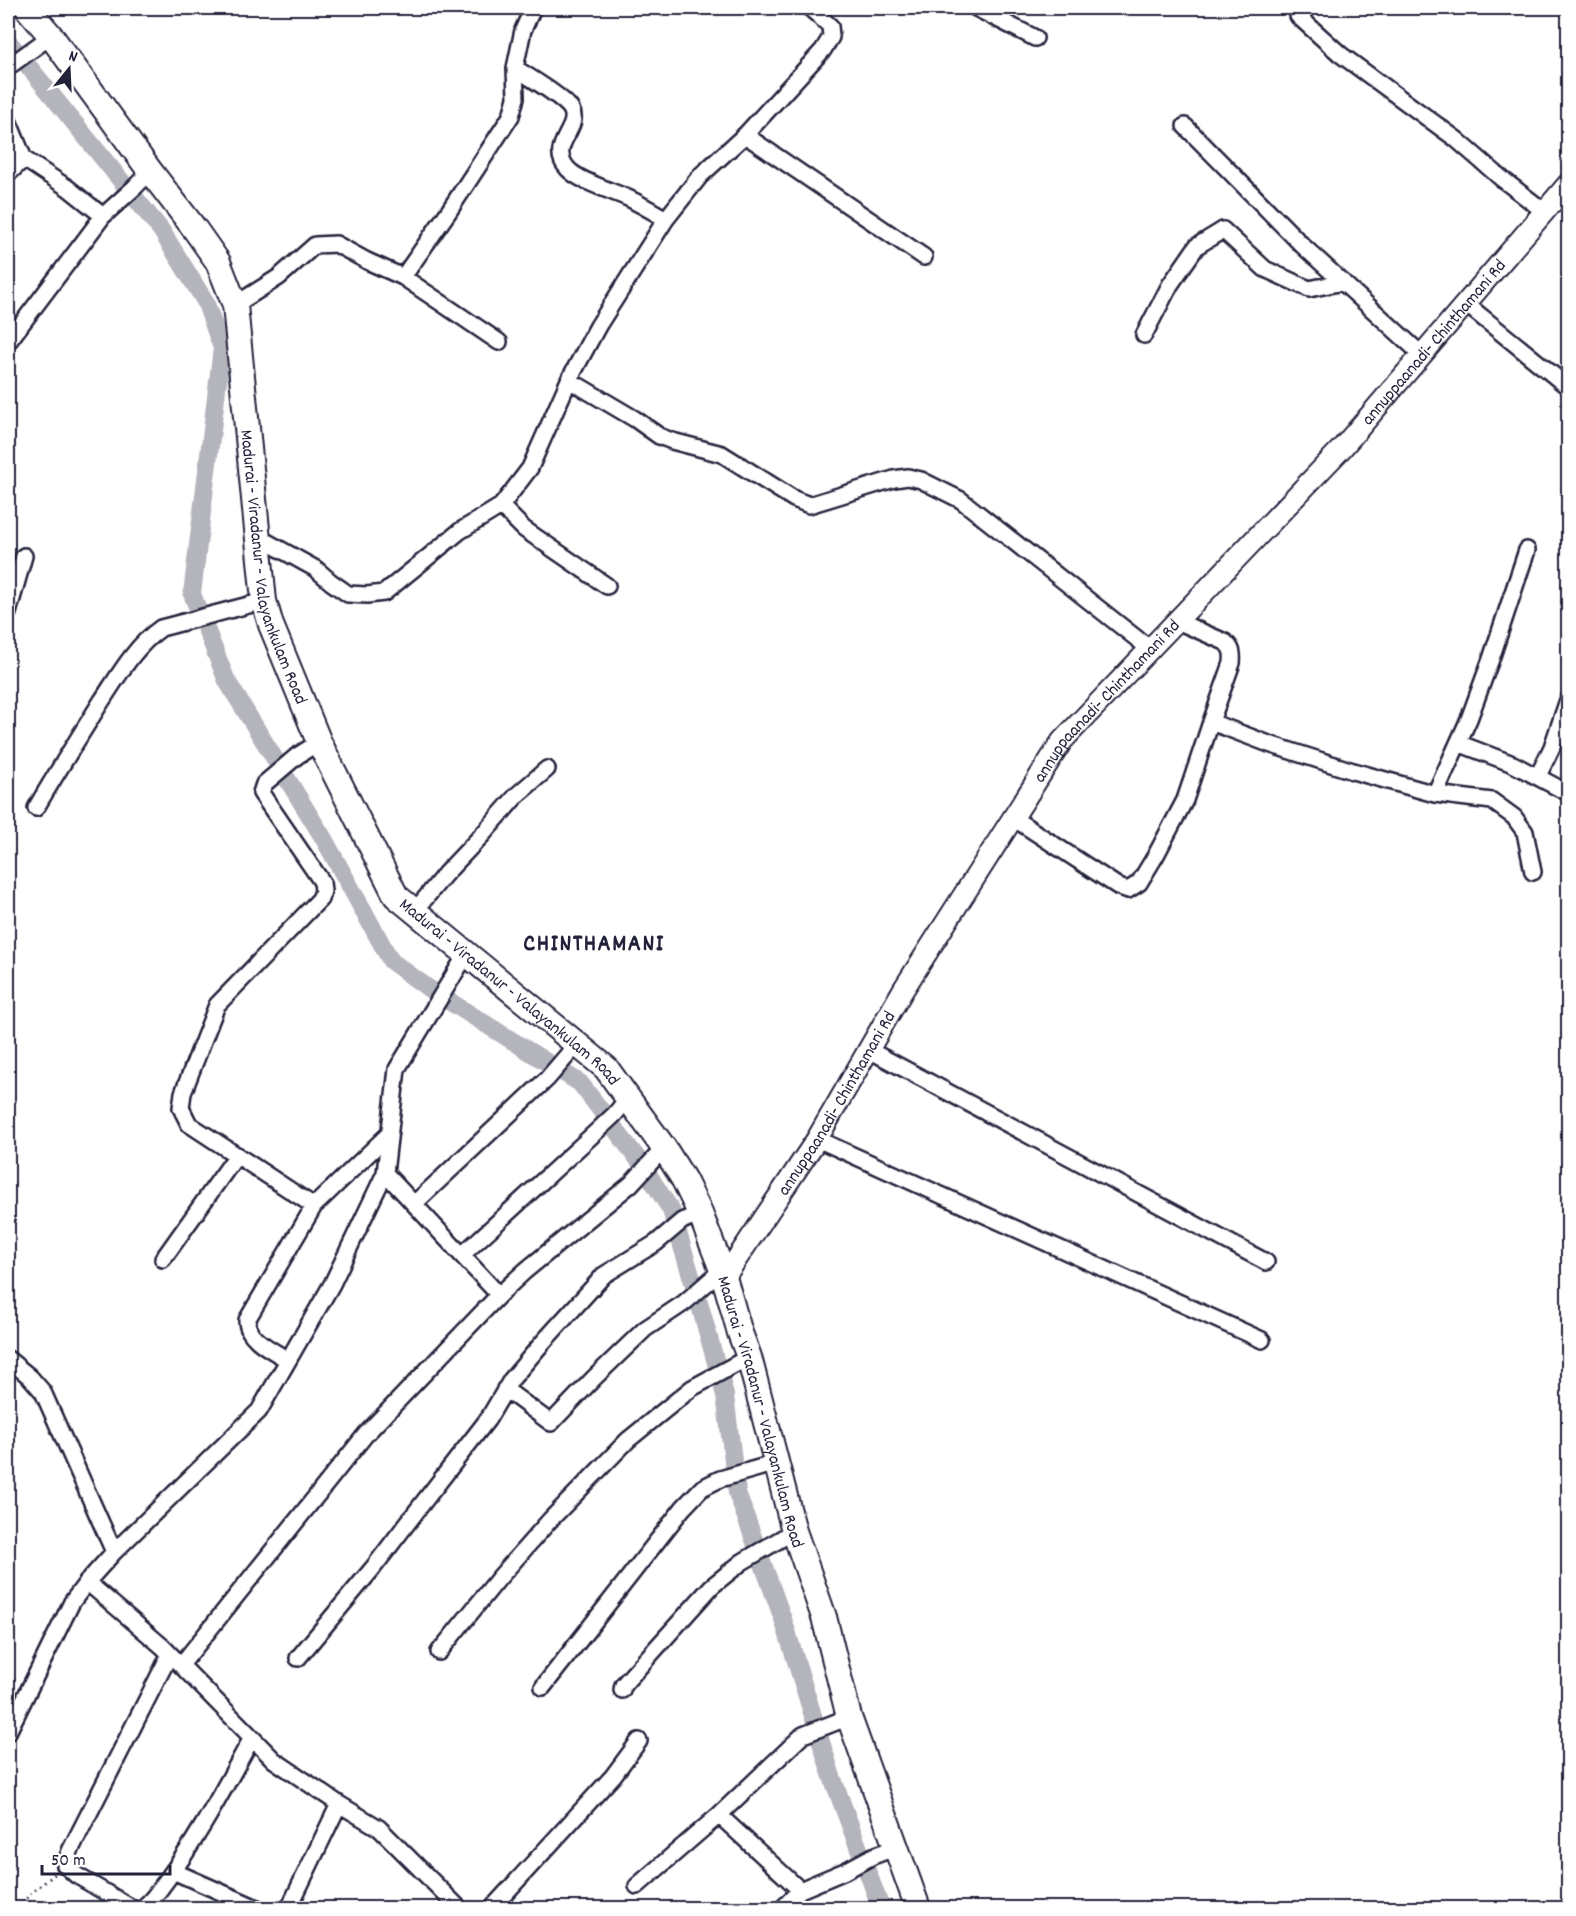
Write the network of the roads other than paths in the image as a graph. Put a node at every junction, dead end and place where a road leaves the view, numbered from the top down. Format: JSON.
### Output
{"nodes":[{"id":1,"x":27,"y":8,"type":"edge"},
{"id":2,"x":533,"y":8,"type":"edge"},
{"id":3,"x":810,"y":8,"type":"edge"},
{"id":4,"x":976,"y":8,"type":"edge"},
{"id":5,"x":1299,"y":16,"type":"dead end"},
{"id":6,"x":1035,"y":38,"type":"dead end"},
{"id":7,"x":43,"y":43,"type":"junction"},
{"id":8,"x":8,"y":67,"type":"edge"},
{"id":9,"x":515,"y":68,"type":"junction"},
{"id":10,"x":8,"y":120,"type":"edge"},
{"id":11,"x":1185,"y":126,"type":"dead end"},
{"id":12,"x":745,"y":135,"type":"junction"},
{"id":13,"x":24,"y":159,"type":"junction"},
{"id":14,"x":8,"y":174,"type":"edge"},
{"id":15,"x":142,"y":179,"type":"junction"},
{"id":16,"x":1569,"y":184,"type":"edge"},
{"id":17,"x":1545,"y":212,"type":"junction"},
{"id":18,"x":103,"y":216,"type":"junction"},
{"id":19,"x":666,"y":219,"type":"junction"},
{"id":20,"x":924,"y":257,"type":"dead end"},
{"id":21,"x":403,"y":277,"type":"junction"},
{"id":22,"x":1342,"y":282,"type":"junction"},
{"id":23,"x":1466,"y":304,"type":"junction"},
{"id":24,"x":236,"y":305,"type":"junction"},
{"id":25,"x":1144,"y":335,"type":"dead end"},
{"id":26,"x":8,"y":342,"type":"edge"},
{"id":27,"x":499,"y":342,"type":"dead end"},
{"id":28,"x":1422,"y":355,"type":"junction"},
{"id":29,"x":569,"y":380,"type":"junction"},
{"id":30,"x":1569,"y":387,"type":"edge"},
{"id":31,"x":501,"y":506,"type":"junction"},
{"id":32,"x":258,"y":537,"type":"junction"},
{"id":33,"x":1527,"y":550,"type":"dead end"},
{"id":34,"x":24,"y":556,"type":"dead end"},
{"id":35,"x":607,"y":586,"type":"dead end"},
{"id":36,"x":253,"y":603,"type":"junction"},
{"id":37,"x":8,"y":613,"type":"edge"},
{"id":38,"x":1177,"y":621,"type":"junction"},
{"id":39,"x":1150,"y":649,"type":"junction"},
{"id":40,"x":1568,"y":707,"type":"edge"},
{"id":41,"x":1211,"y":722,"type":"junction"},
{"id":42,"x":319,"y":742,"type":"junction"},
{"id":43,"x":1458,"y":743,"type":"junction"},
{"id":44,"x":547,"y":769,"type":"dead end"},
{"id":45,"x":1538,"y":776,"type":"junction"},
{"id":46,"x":1569,"y":793,"type":"edge"},
{"id":47,"x":1435,"y":794,"type":"junction"},
{"id":48,"x":36,"y":808,"type":"dead end"},
{"id":49,"x":1013,"y":818,"type":"junction"},
{"id":50,"x":1533,"y":872,"type":"dead end"},
{"id":51,"x":415,"y":911,"type":"junction"},
{"id":52,"x":467,"y":953,"type":"junction"},
{"id":53,"x":869,"y":1050,"type":"junction"},
{"id":54,"x":571,"y":1052,"type":"junction"},
{"id":55,"x":621,"y":1106,"type":"junction"},
{"id":56,"x":390,"y":1133,"type":"junction"},
{"id":57,"x":817,"y":1139,"type":"junction"},
{"id":58,"x":237,"y":1155,"type":"junction"},
{"id":59,"x":659,"y":1155,"type":"junction"},
{"id":60,"x":385,"y":1173,"type":"junction"},
{"id":61,"x":414,"y":1204,"type":"junction"},
{"id":62,"x":314,"y":1206,"type":"junction"},
{"id":63,"x":691,"y":1217,"type":"junction"},
{"id":64,"x":462,"y":1255,"type":"junction"},
{"id":65,"x":163,"y":1259,"type":"dead end"},
{"id":66,"x":1266,"y":1262,"type":"dead end"},
{"id":67,"x":717,"y":1278,"type":"junction"},
{"id":68,"x":499,"y":1295,"type":"junction"},
{"id":69,"x":1263,"y":1340,"type":"dead end"},
{"id":70,"x":8,"y":1359,"type":"edge"},
{"id":71,"x":288,"y":1360,"type":"junction"},
{"id":72,"x":742,"y":1361,"type":"junction"},
{"id":73,"x":505,"y":1389,"type":"junction"},
{"id":74,"x":776,"y":1463,"type":"junction"},
{"id":75,"x":794,"y":1531,"type":"junction"},
{"id":76,"x":114,"y":1552,"type":"junction"},
{"id":77,"x":87,"y":1582,"type":"junction"},
{"id":78,"x":439,"y":1652,"type":"dead end"},
{"id":79,"x":298,"y":1658,"type":"dead end"},
{"id":80,"x":176,"y":1660,"type":"junction"},
{"id":81,"x":543,"y":1687,"type":"dead end"},
{"id":82,"x":622,"y":1690,"type":"dead end"},
{"id":83,"x":849,"y":1717,"type":"junction"},
{"id":84,"x":8,"y":1732,"type":"edge"},
{"id":85,"x":252,"y":1738,"type":"junction"},
{"id":86,"x":639,"y":1741,"type":"dead end"},
{"id":87,"x":339,"y":1804,"type":"junction"},
{"id":88,"x":719,"y":1815,"type":"junction"},
{"id":89,"x":897,"y":1847,"type":"junction"},
{"id":90,"x":173,"y":1871,"type":"junction"},
{"id":91,"x":637,"y":1886,"type":"dead end"},
{"id":92,"x":800,"y":1890,"type":"junction"},
{"id":93,"x":238,"y":1905,"type":"edge"},
{"id":94,"x":132,"y":1908,"type":"edge"},
{"id":95,"x":142,"y":1908,"type":"edge"},
{"id":96,"x":257,"y":1908,"type":"edge"},
{"id":97,"x":289,"y":1908,"type":"edge"},
{"id":98,"x":459,"y":1908,"type":"edge"},
{"id":99,"x":492,"y":1908,"type":"edge"},
{"id":100,"x":783,"y":1908,"type":"edge"},
{"id":101,"x":918,"y":1908,"type":"edge"}],
"edges":[{"from":1,"to":7,"type":"main road","name":"Madurai - Viradanur - Valayankulam Road"},
{"from":2,"to":9,"type":"street"},
{"from":3,"to":12,"type":"street"},
{"from":4,"to":6,"type":"street"},
{"from":5,"to":17,"type":"street"},
{"from":7,"to":8,"type":"street"},
{"from":7,"to":15,"type":"main road","name":"Madurai - Viradanur - Valayankulam Road"},
{"from":9,"to":19,"type":"street"},
{"from":9,"to":21,"type":"street"},
{"from":10,"to":13,"type":"street"},
{"from":11,"to":22,"type":"street"},
{"from":12,"to":19,"type":"street"},
{"from":12,"to":20,"type":"street"},
{"from":13,"to":14,"type":"street"},
{"from":13,"to":18,"type":"street"},
{"from":15,"to":18,"type":"street"},
{"from":15,"to":24,"type":"main road","name":"Madurai - Viradanur - Valayankulam Road"},
{"from":16,"to":17,"type":"street","name":"annuppaanadi- Chinthamani Rd"},
{"from":17,"to":23,"type":"street","name":"annuppaanadi- Chinthamani Rd"},
{"from":18,"to":26,"type":"street"},
{"from":19,"to":29,"type":"street"},
{"from":21,"to":24,"type":"street"},
{"from":21,"to":27,"type":"street"},
{"from":22,"to":25,"type":"street"},
{"from":22,"to":28,"type":"street"},
{"from":23,"to":28,"type":"street","name":"annuppaanadi- Chinthamani Rd"},
{"from":23,"to":30,"type":"street"},
{"from":24,"to":32,"type":"main road","name":"Madurai - Viradanur - Valayankulam Road"},
{"from":28,"to":38,"type":"street","name":"annuppaanadi- Chinthamani Rd"},
{"from":29,"to":31,"type":"street"},
{"from":29,"to":39,"type":"street"},
{"from":31,"to":32,"type":"street"},
{"from":31,"to":35,"type":"street"},
{"from":32,"to":36,"type":"main road","name":"Madurai - Viradanur - Valayankulam Road"},
{"from":33,"to":43,"type":"street"},
{"from":34,"to":37,"type":"street"},
{"from":36,"to":42,"type":"main road","name":"Madurai - Viradanur - Valayankulam Road"},
{"from":36,"to":48,"type":"street"},
{"from":38,"to":39,"type":"street","name":"annuppaanadi- Chinthamani Rd"},
{"from":38,"to":41,"type":"street"},
{"from":39,"to":49,"type":"street","name":"annuppaanadi- Chinthamani Rd"},
{"from":40,"to":45,"type":"street"},
{"from":41,"to":47,"type":"street"},
{"from":41,"to":49,"type":"street"},
{"from":42,"to":51,"type":"main road","name":"Madurai - Viradanur - Valayankulam Road"},
{"from":42,"to":58,"type":"street"},
{"from":43,"to":45,"type":"street"},
{"from":43,"to":47,"type":"street"},
{"from":44,"to":51,"type":"street"},
{"from":45,"to":46,"type":"street"},
{"from":47,"to":50,"type":"street"},
{"from":49,"to":53,"type":"street","name":"annuppaanadi- Chinthamani Rd"},
{"from":51,"to":52,"type":"main road","name":"Madurai - Viradanur - Valayankulam Road"},
{"from":52,"to":54,"type":"main road","name":"Madurai - Viradanur - Valayankulam Road"},
{"from":52,"to":56,"type":"street"},
{"from":53,"to":57,"type":"street","name":"annuppaanadi- Chinthamani Rd"},
{"from":53,"to":66,"type":"street"},
{"from":54,"to":55,"type":"main road","name":"Madurai - Viradanur - Valayankulam Road"},
{"from":54,"to":61,"type":"street"},
{"from":55,"to":59,"type":"main road","name":"Madurai - Viradanur - Valayankulam Road"},
{"from":55,"to":64,"type":"street"},
{"from":56,"to":60,"type":"street"},
{"from":56,"to":62,"type":"street"},
{"from":57,"to":67,"type":"street","name":"annuppaanadi- Chinthamani Rd"},
{"from":57,"to":69,"type":"street"},
{"from":58,"to":62,"type":"street"},
{"from":58,"to":65,"type":"street"},
{"from":59,"to":63,"type":"main road","name":"Madurai - Viradanur - Valayankulam Road"},
{"from":59,"to":68,"type":"street"},
{"from":60,"to":61,"type":"street"},
{"from":60,"to":71,"type":"street"},
{"from":61,"to":64,"type":"street"},
{"from":62,"to":71,"type":"street"},
{"from":63,"to":67,"type":"main road","name":"Madurai - Viradanur - Valayankulam Road"},
{"from":63,"to":73,"type":"street"},
{"from":64,"to":68,"type":"street"},
{"from":67,"to":72,"type":"main road","name":"Madurai - Viradanur - Valayankulam Road"},
{"from":67,"to":73,"type":"street"},
{"from":68,"to":80,"type":"street"},
{"from":70,"to":76,"type":"street"},
{"from":71,"to":76,"type":"street"},
{"from":72,"to":74,"type":"main road","name":"Madurai - Viradanur - Valayankulam Road"},
{"from":72,"to":78,"type":"street"},
{"from":73,"to":79,"type":"street"},
{"from":74,"to":75,"type":"main road","name":"Madurai - Viradanur - Valayankulam Road"},
{"from":74,"to":81,"type":"street"},
{"from":75,"to":82,"type":"street"},
{"from":75,"to":83,"type":"main road","name":"Madurai - Viradanur - Valayankulam Road"},
{"from":76,"to":77,"type":"street"},
{"from":77,"to":80,"type":"street"},
{"from":77,"to":84,"type":"street"},
{"from":80,"to":85,"type":"street"},
{"from":80,"to":94,"type":"street"},
{"from":83,"to":88,"type":"street"},
{"from":83,"to":89,"type":"main road","name":"Madurai - Viradanur - Valayankulam Road"},
{"from":85,"to":87,"type":"street"},
{"from":85,"to":90,"type":"street"},
{"from":86,"to":99,"type":"street"},
{"from":87,"to":97,"type":"street"},
{"from":87,"to":98,"type":"street"},
{"from":88,"to":91,"type":"street"},
{"from":88,"to":92,"type":"street"},
{"from":89,"to":92,"type":"street"},
{"from":89,"to":101,"type":"main road","name":"Madurai - Viradanur - Valayankulam Road"},
{"from":90,"to":93,"type":"street"},
{"from":90,"to":95,"type":"street"},
{"from":92,"to":100,"type":"street"},
{"from":93,"to":96,"type":"street"}]}
